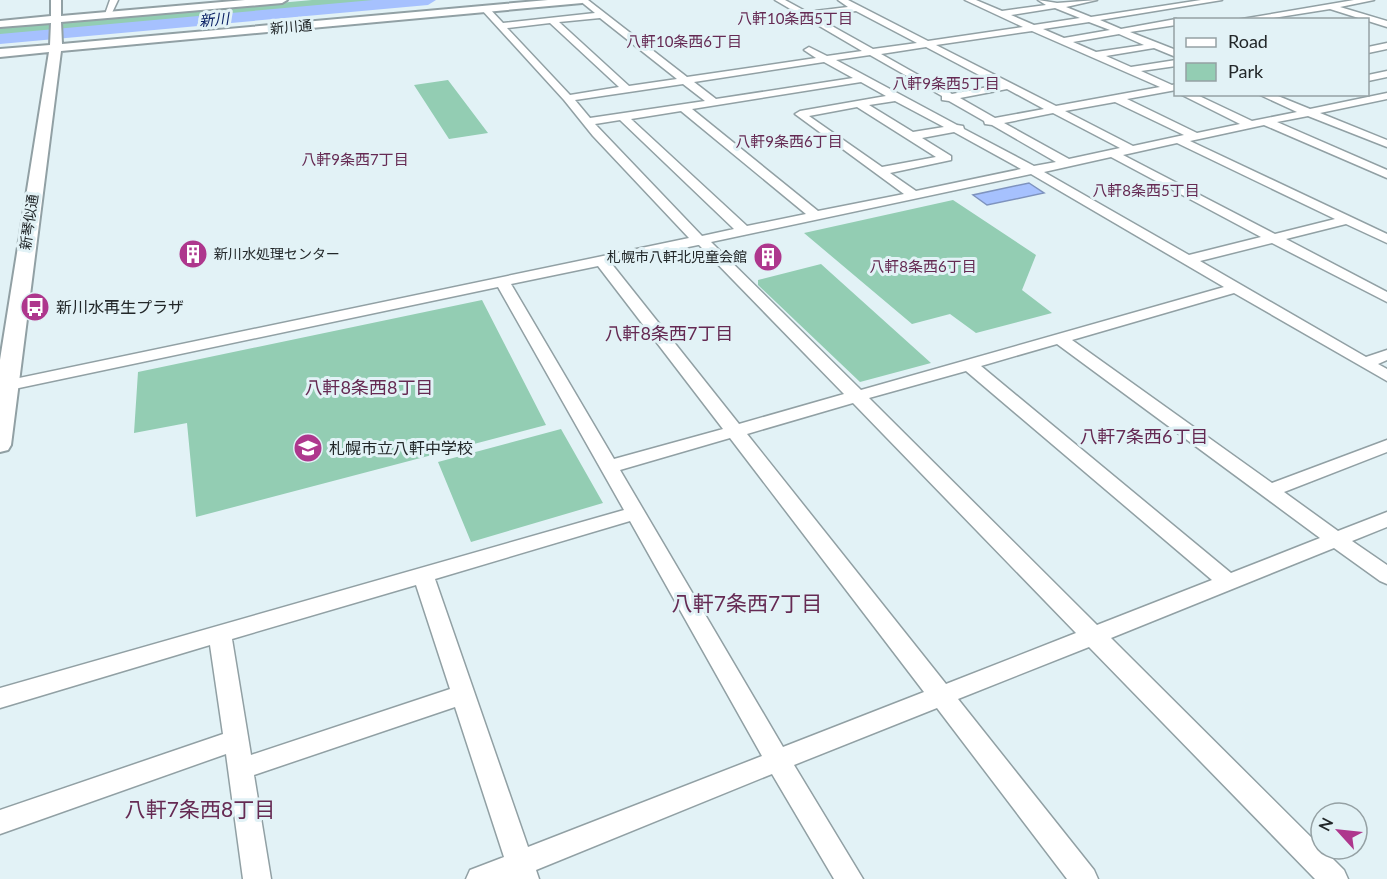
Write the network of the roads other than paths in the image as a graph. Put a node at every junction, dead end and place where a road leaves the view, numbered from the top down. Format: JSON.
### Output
{"nodes":[{"id":1,"x":56,"y":0,"type":"edge"},
{"id":2,"x":114,"y":0,"type":"edge"},
{"id":3,"x":282,"y":0,"type":"edge"},
{"id":4,"x":583,"y":0,"type":"edge"},
{"id":5,"x":779,"y":0,"type":"edge"},
{"id":6,"x":842,"y":0,"type":"edge"},
{"id":7,"x":988,"y":0,"type":"edge"},
{"id":8,"x":1042,"y":0,"type":"edge"},
{"id":9,"x":1093,"y":0,"type":"edge"},
{"id":10,"x":1183,"y":0,"type":"edge"},
{"id":11,"x":1218,"y":0,"type":"edge"},
{"id":12,"x":1308,"y":0,"type":"edge"},
{"id":13,"x":1370,"y":0,"type":"edge"},
{"id":14,"x":250,"y":1,"type":"edge"},
{"id":15,"x":971,"y":1,"type":"edge"},
{"id":16,"x":1133,"y":3,"type":"dead end"},
{"id":17,"x":1193,"y":3,"type":"junction"},
{"id":18,"x":1056,"y":6,"type":"junction"},
{"id":19,"x":1328,"y":6,"type":"junction"},
{"id":20,"x":857,"y":8,"type":"junction"},
{"id":21,"x":485,"y":9,"type":"junction"},
{"id":22,"x":1151,"y":9,"type":"junction"},
{"id":23,"x":1001,"y":14,"type":"junction"},
{"id":24,"x":107,"y":15,"type":"junction"},
{"id":25,"x":602,"y":15,"type":"junction"},
{"id":26,"x":806,"y":15,"type":"junction"},
{"id":27,"x":1253,"y":18,"type":"edge"},
{"id":28,"x":1362,"y":18,"type":"edge"},
{"id":29,"x":1387,"y":18,"type":"edge"},
{"id":30,"x":1090,"y":19,"type":"junction"},
{"id":31,"x":552,"y":20,"type":"junction"},
{"id":32,"x":1174,"y":20,"type":"edge"},
{"id":33,"x":57,"y":21,"type":"junction"},
{"id":34,"x":1371,"y":21,"type":"edge"},
{"id":35,"x":1174,"y":22,"type":"edge"},
{"id":36,"x":0,"y":24,"type":"edge"},
{"id":37,"x":1387,"y":24,"type":"edge"},
{"id":38,"x":499,"y":26,"type":"junction"},
{"id":39,"x":1031,"y":27,"type":"junction"},
{"id":40,"x":1120,"y":32,"type":"junction"},
{"id":41,"x":1062,"y":41,"type":"junction"},
{"id":42,"x":1174,"y":42,"type":"edge"},
{"id":43,"x":927,"y":43,"type":"junction"},
{"id":44,"x":55,"y":46,"type":"junction"},
{"id":45,"x":1154,"y":46,"type":"junction"},
{"id":46,"x":1387,"y":46,"type":"edge"},
{"id":47,"x":809,"y":50,"type":"dead end"},
{"id":48,"x":1369,"y":50,"type":"edge"},
{"id":49,"x":871,"y":52,"type":"junction"},
{"id":50,"x":0,"y":53,"type":"edge"},
{"id":51,"x":1174,"y":53,"type":"edge"},
{"id":52,"x":1095,"y":55,"type":"junction"},
{"id":53,"x":826,"y":59,"type":"junction"},
{"id":54,"x":1174,"y":63,"type":"edge"},
{"id":55,"x":1131,"y":70,"type":"junction"},
{"id":56,"x":1387,"y":74,"type":"edge"},
{"id":57,"x":1369,"y":78,"type":"edge"},
{"id":58,"x":863,"y":79,"type":"junction"},
{"id":59,"x":684,"y":80,"type":"junction"},
{"id":60,"x":1369,"y":85,"type":"edge"},
{"id":61,"x":1009,"y":86,"type":"junction"},
{"id":62,"x":1174,"y":88,"type":"edge"},
{"id":63,"x":627,"y":89,"type":"junction"},
{"id":64,"x":1387,"y":92,"type":"edge"},
{"id":65,"x":1190,"y":96,"type":"edge"},
{"id":66,"x":1268,"y":96,"type":"edge"},
{"id":67,"x":1387,"y":96,"type":"edge"},
{"id":68,"x":898,"y":97,"type":"junction"},
{"id":69,"x":568,"y":98,"type":"junction"},
{"id":70,"x":951,"y":98,"type":"junction"},
{"id":71,"x":1116,"y":98,"type":"junction"},
{"id":72,"x":713,"y":102,"type":"junction"},
{"id":73,"x":859,"y":104,"type":"junction"},
{"id":74,"x":913,"y":105,"type":"junction"},
{"id":75,"x":683,"y":107,"type":"junction"},
{"id":76,"x":1055,"y":110,"type":"junction"},
{"id":77,"x":1309,"y":113,"type":"junction"},
{"id":78,"x":623,"y":117,"type":"junction"},
{"id":79,"x":588,"y":122,"type":"junction"},
{"id":80,"x":992,"y":122,"type":"junction"},
{"id":81,"x":1257,"y":123,"type":"junction"},
{"id":82,"x":956,"y":129,"type":"junction"},
{"id":83,"x":911,"y":136,"type":"junction"},
{"id":84,"x":1195,"y":136,"type":"junction"},
{"id":85,"x":1177,"y":140,"type":"junction"},
{"id":86,"x":1387,"y":144,"type":"edge"},
{"id":87,"x":1130,"y":149,"type":"junction"},
{"id":88,"x":1111,"y":153,"type":"junction"},
{"id":89,"x":1067,"y":162,"type":"junction"},
{"id":90,"x":1032,"y":170,"type":"junction"},
{"id":91,"x":880,"y":171,"type":"junction"},
{"id":92,"x":1387,"y":174,"type":"edge"},
{"id":93,"x":914,"y":195,"type":"junction"},
{"id":94,"x":816,"y":216,"type":"junction"},
{"id":95,"x":1347,"y":220,"type":"junction"},
{"id":96,"x":744,"y":231,"type":"junction"},
{"id":97,"x":1274,"y":239,"type":"junction"},
{"id":98,"x":1387,"y":239,"type":"edge"},
{"id":99,"x":700,"y":240,"type":"junction"},
{"id":100,"x":1188,"y":260,"type":"junction"},
{"id":101,"x":602,"y":261,"type":"junction"},
{"id":102,"x":503,"y":282,"type":"junction"},
{"id":103,"x":1237,"y":288,"type":"junction"},
{"id":104,"x":1387,"y":298,"type":"edge"},
{"id":105,"x":1060,"y":339,"type":"junction"},
{"id":106,"x":1387,"y":355,"type":"edge"},
{"id":107,"x":1364,"y":363,"type":"junction"},
{"id":108,"x":969,"y":365,"type":"junction"},
{"id":109,"x":1387,"y":376,"type":"edge"},
{"id":110,"x":3,"y":386,"type":"edge"},
{"id":111,"x":857,"y":396,"type":"junction"},
{"id":112,"x":734,"y":430,"type":"junction"},
{"id":113,"x":0,"y":445,"type":"edge"},
{"id":114,"x":1387,"y":446,"type":"edge"},
{"id":115,"x":609,"y":467,"type":"junction"},
{"id":116,"x":1269,"y":491,"type":"junction"},
{"id":117,"x":635,"y":513,"type":"junction"},
{"id":118,"x":1387,"y":519,"type":"edge"},
{"id":119,"x":1336,"y":539,"type":"junction"},
{"id":120,"x":423,"y":575,"type":"junction"},
{"id":121,"x":1387,"y":576,"type":"edge"},
{"id":122,"x":1228,"y":582,"type":"junction"},
{"id":123,"x":220,"y":634,"type":"junction"},
{"id":124,"x":1094,"y":635,"type":"junction"},
{"id":125,"x":462,"y":695,"type":"junction"},
{"id":126,"x":941,"y":696,"type":"junction"},
{"id":127,"x":0,"y":698,"type":"edge"},
{"id":128,"x":236,"y":740,"type":"junction"},
{"id":129,"x":778,"y":761,"type":"junction"},
{"id":130,"x":241,"y":769,"type":"junction"},
{"id":131,"x":0,"y":822,"type":"edge"},
{"id":132,"x":522,"y":871,"type":"edge"},
{"id":133,"x":257,"y":879,"type":"edge"},
{"id":134,"x":480,"y":879,"type":"edge"},
{"id":135,"x":849,"y":879,"type":"edge"},
{"id":136,"x":1084,"y":879,"type":"edge"},
{"id":137,"x":1335,"y":879,"type":"edge"}],
"edges":[{"from":1,"to":33,"type":"street","name":"新琴似通"},
{"from":2,"to":24,"type":"street"},
{"from":3,"to":14,"type":"street","name":"新川通"},
{"from":4,"to":21,"type":"street","name":"新川通"},
{"from":4,"to":25,"type":"street"},
{"from":5,"to":26,"type":"street"},
{"from":6,"to":20,"type":"street"},
{"from":7,"to":15,"type":"street"},
{"from":8,"to":18,"type":"street"},
{"from":9,"to":18,"type":"street"},
{"from":10,"to":17,"type":"street"},
{"from":11,"to":17,"type":"street"},
{"from":12,"to":19,"type":"street"},
{"from":13,"to":19,"type":"street"},
{"from":14,"to":24,"type":"street","name":"新川通"},
{"from":15,"to":23,"type":"street"},
{"from":16,"to":22,"type":"street"},
{"from":17,"to":22,"type":"street"},
{"from":18,"to":23,"type":"street"},
{"from":18,"to":30,"type":"street"},
{"from":19,"to":27,"type":"street"},
{"from":19,"to":28,"type":"street"},
{"from":20,"to":26,"type":"street"},
{"from":20,"to":43,"type":"street"},
{"from":21,"to":38,"type":"street"},
{"from":21,"to":44,"type":"street","name":"新川通"},
{"from":22,"to":30,"type":"street"},
{"from":22,"to":32,"type":"street"},
{"from":23,"to":39,"type":"street"},
{"from":24,"to":33,"type":"street","name":"新川通"},
{"from":25,"to":31,"type":"street"},
{"from":25,"to":59,"type":"street"},
{"from":26,"to":49,"type":"street"},
{"from":29,"to":34,"type":"street"},
{"from":30,"to":39,"type":"street"},
{"from":30,"to":40,"type":"street"},
{"from":31,"to":38,"type":"street"},
{"from":31,"to":63,"type":"street"},
{"from":33,"to":36,"type":"street","name":"新川通"},
{"from":33,"to":44,"type":"street","name":"新琴似通"},
{"from":34,"to":37,"type":"street"},
{"from":35,"to":40,"type":"street"},
{"from":38,"to":69,"type":"street"},
{"from":39,"to":41,"type":"street"},
{"from":39,"to":43,"type":"street"},
{"from":40,"to":41,"type":"street"},
{"from":40,"to":45,"type":"street"},
{"from":41,"to":52,"type":"street"},
{"from":42,"to":45,"type":"street"},
{"from":43,"to":49,"type":"street"},
{"from":43,"to":61,"type":"street"},
{"from":44,"to":50,"type":"street","name":"新川通"},
{"from":44,"to":110,"type":"street","name":"新琴似通"},
{"from":45,"to":51,"type":"street"},
{"from":45,"to":52,"type":"street"},
{"from":46,"to":48,"type":"street"},
{"from":47,"to":53,"type":"street"},
{"from":49,"to":53,"type":"street"},
{"from":49,"to":70,"type":"street"},
{"from":52,"to":55,"type":"street"},
{"from":53,"to":58,"type":"street"},
{"from":53,"to":59,"type":"street"},
{"from":54,"to":55,"type":"street"},
{"from":55,"to":62,"type":"street"},
{"from":56,"to":57,"type":"street"},
{"from":58,"to":68,"type":"street"},
{"from":58,"to":72,"type":"street"},
{"from":59,"to":63,"type":"street"},
{"from":59,"to":72,"type":"street"},
{"from":60,"to":64,"type":"street"},
{"from":61,"to":70,"type":"street"},
{"from":61,"to":76,"type":"street"},
{"from":62,"to":71,"type":"street"},
{"from":63,"to":69,"type":"street"},
{"from":65,"to":81,"type":"street"},
{"from":66,"to":77,"type":"street"},
{"from":67,"to":77,"type":"street"},
{"from":68,"to":73,"type":"street"},
{"from":68,"to":74,"type":"street"},
{"from":69,"to":79,"type":"street"},
{"from":70,"to":74,"type":"street"},
{"from":70,"to":80,"type":"street"},
{"from":71,"to":76,"type":"street"},
{"from":71,"to":84,"type":"street"},
{"from":72,"to":75,"type":"street"},
{"from":73,"to":83,"type":"street"},
{"from":73,"to":91,"type":"street"},
{"from":74,"to":82,"type":"street"},
{"from":75,"to":78,"type":"street"},
{"from":75,"to":94,"type":"street"},
{"from":76,"to":80,"type":"street"},
{"from":76,"to":87,"type":"street"},
{"from":77,"to":81,"type":"street"},
{"from":77,"to":86,"type":"street"},
{"from":78,"to":79,"type":"street"},
{"from":78,"to":96,"type":"street"},
{"from":79,"to":99,"type":"street"},
{"from":80,"to":82,"type":"street"},
{"from":80,"to":89,"type":"street"},
{"from":81,"to":84,"type":"street"},
{"from":81,"to":92,"type":"street"},
{"from":82,"to":83,"type":"street"},
{"from":82,"to":90,"type":"street"},
{"from":83,"to":91,"type":"street"},
{"from":84,"to":85,"type":"street"},
{"from":85,"to":87,"type":"street"},
{"from":85,"to":95,"type":"street"},
{"from":87,"to":88,"type":"street"},
{"from":88,"to":89,"type":"street"},
{"from":88,"to":97,"type":"street"},
{"from":89,"to":90,"type":"street"},
{"from":90,"to":93,"type":"street"},
{"from":90,"to":100,"type":"street"},
{"from":91,"to":93,"type":"street"},
{"from":93,"to":94,"type":"street"},
{"from":94,"to":96,"type":"street"},
{"from":95,"to":97,"type":"street"},
{"from":95,"to":98,"type":"street"},
{"from":96,"to":99,"type":"street"},
{"from":97,"to":100,"type":"street"},
{"from":97,"to":104,"type":"street"},
{"from":99,"to":101,"type":"street"},
{"from":99,"to":111,"type":"street"},
{"from":100,"to":103,"type":"street"},
{"from":101,"to":102,"type":"street"},
{"from":101,"to":112,"type":"street"},
{"from":102,"to":110,"type":"street"},
{"from":102,"to":115,"type":"street"},
{"from":103,"to":105,"type":"street"},
{"from":103,"to":107,"type":"street"},
{"from":105,"to":108,"type":"street"},
{"from":105,"to":116,"type":"street"},
{"from":106,"to":107,"type":"street"},
{"from":107,"to":109,"type":"street"},
{"from":108,"to":111,"type":"street"},
{"from":108,"to":122,"type":"street"},
{"from":110,"to":113,"type":"street","name":"新琴似通"},
{"from":111,"to":112,"type":"street"},
{"from":111,"to":124,"type":"street"},
{"from":112,"to":115,"type":"street"},
{"from":112,"to":126,"type":"street"},
{"from":114,"to":116,"type":"street"},
{"from":115,"to":117,"type":"street"},
{"from":116,"to":119,"type":"street"},
{"from":117,"to":120,"type":"street"},
{"from":117,"to":129,"type":"street"},
{"from":118,"to":119,"type":"street"},
{"from":119,"to":121,"type":"street"},
{"from":119,"to":122,"type":"street"},
{"from":120,"to":123,"type":"street"},
{"from":120,"to":125,"type":"street"},
{"from":122,"to":124,"type":"street"},
{"from":123,"to":127,"type":"street"},
{"from":123,"to":128,"type":"street"},
{"from":124,"to":126,"type":"street"},
{"from":124,"to":137,"type":"street"},
{"from":125,"to":130,"type":"street"},
{"from":125,"to":132,"type":"street"},
{"from":126,"to":129,"type":"street"},
{"from":126,"to":136,"type":"street"},
{"from":128,"to":130,"type":"street"},
{"from":128,"to":131,"type":"street"},
{"from":129,"to":132,"type":"street"},
{"from":129,"to":135,"type":"street"},
{"from":130,"to":133,"type":"street"},
{"from":132,"to":134,"type":"street"}]}
